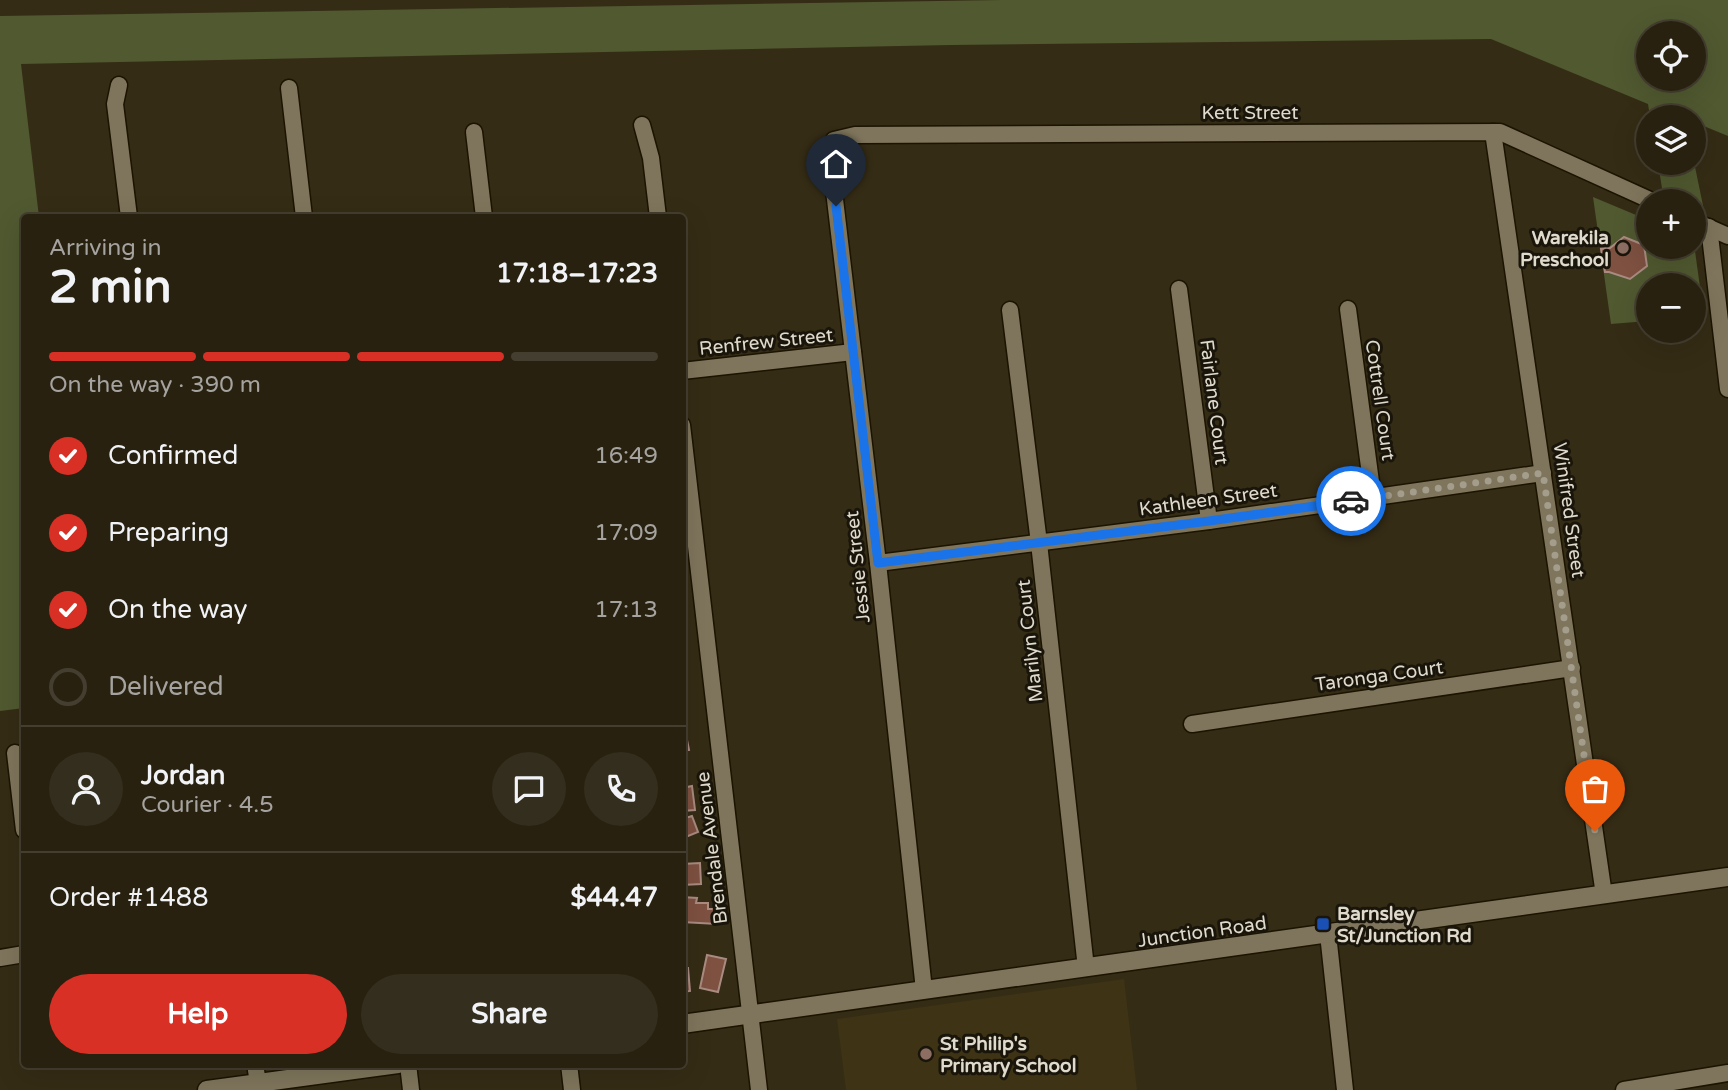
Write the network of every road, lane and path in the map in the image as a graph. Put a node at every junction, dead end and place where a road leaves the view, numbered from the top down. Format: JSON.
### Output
{"nodes":[{"id":1,"x":119,"y":85,"type":"dead end"},
{"id":2,"x":289,"y":88,"type":"dead end"},
{"id":3,"x":642,"y":125,"type":"dead end"},
{"id":4,"x":474,"y":132,"type":"dead end"},
{"id":5,"x":1493,"y":132,"type":"junction"},
{"id":6,"x":834,"y":140,"type":"joint"},
{"id":7,"x":1636,"y":194,"type":"edge"},
{"id":8,"x":129,"y":214,"type":"edge"},
{"id":9,"x":304,"y":214,"type":"edge"},
{"id":10,"x":484,"y":214,"type":"edge"},
{"id":11,"x":658,"y":214,"type":"edge"},
{"id":12,"x":1706,"y":226,"type":"edge"},
{"id":13,"x":1728,"y":236,"type":"edge"},
{"id":14,"x":1706,"y":255,"type":"edge"},
{"id":15,"x":1179,"y":289,"type":"dead end"},
{"id":16,"x":1348,"y":309,"type":"dead end"},
{"id":17,"x":1010,"y":310,"type":"dead end"},
{"id":18,"x":853,"y":352,"type":"junction"},
{"id":19,"x":686,"y":371,"type":"edge"},
{"id":20,"x":1728,"y":389,"type":"edge"},
{"id":21,"x":686,"y":459,"type":"edge"},
{"id":22,"x":1543,"y":473,"type":"junction"},
{"id":23,"x":1373,"y":498,"type":"junction"},
{"id":24,"x":1209,"y":521,"type":"junction"},
{"id":25,"x":1039,"y":543,"type":"junction"},
{"id":26,"x":878,"y":563,"type":"junction"},
{"id":27,"x":1572,"y":668,"type":"junction"},
{"id":28,"x":1192,"y":724,"type":"dead end"},
{"id":29,"x":15,"y":753,"type":"dead end"},
{"id":30,"x":21,"y":804,"type":"edge"},
{"id":31,"x":1728,"y":877,"type":"edge"},
{"id":32,"x":1604,"y":895,"type":"junction"},
{"id":33,"x":1328,"y":934,"type":"junction"},
{"id":34,"x":21,"y":954,"type":"edge"},
{"id":35,"x":0,"y":958,"type":"edge"},
{"id":36,"x":1086,"y":968,"type":"junction"},
{"id":37,"x":924,"y":990,"type":"junction"},
{"id":38,"x":751,"y":1015,"type":"junction"},
{"id":39,"x":686,"y":1023,"type":"edge"},
{"id":40,"x":256,"y":1068,"type":"edge"},
{"id":41,"x":369,"y":1068,"type":"edge"},
{"id":42,"x":408,"y":1068,"type":"edge"},
{"id":43,"x":569,"y":1068,"type":"edge"},
{"id":44,"x":1728,"y":1073,"type":"edge"},
{"id":45,"x":258,"y":1083,"type":"junction"},
{"id":46,"x":207,"y":1090,"type":"edge"},
{"id":47,"x":411,"y":1090,"type":"edge"},
{"id":48,"x":572,"y":1090,"type":"edge"},
{"id":49,"x":759,"y":1090,"type":"edge"},
{"id":50,"x":1345,"y":1090,"type":"edge"},
{"id":51,"x":1624,"y":1090,"type":"edge"}],
"edges":[{"from":1,"to":8,"type":"street"},
{"from":2,"to":9,"type":"street"},
{"from":3,"to":11,"type":"street"},
{"from":4,"to":10,"type":"street"},
{"from":5,"to":6,"type":"street","name":"Kett Street"},
{"from":5,"to":7,"type":"street","name":"Kett Street"},
{"from":5,"to":22,"type":"street","name":"Winifred Street"},
{"from":6,"to":18,"type":"street","name":"Jessie Street"},
{"from":12,"to":13,"type":"street"},
{"from":14,"to":20,"type":"street"},
{"from":15,"to":24,"type":"street","name":"Fairlane Court"},
{"from":16,"to":23,"type":"street","name":"Cottrell Court"},
{"from":17,"to":25,"type":"street","name":"Marilyn Court"},
{"from":18,"to":19,"type":"street","name":"Renfrew Street"},
{"from":18,"to":26,"type":"street","name":"Jessie Street"},
{"from":21,"to":38,"type":"street","name":"Brendale Avenue"},
{"from":22,"to":23,"type":"street","name":"Kathleen Street"},
{"from":22,"to":27,"type":"street","name":"Winifred Street"},
{"from":23,"to":24,"type":"street","name":"Kathleen Street"},
{"from":24,"to":25,"type":"street","name":"Kathleen Street"},
{"from":25,"to":26,"type":"street","name":"Kathleen Street"},
{"from":25,"to":36,"type":"street","name":"Marilyn Court"},
{"from":26,"to":37,"type":"street","name":"Jessie Street"},
{"from":27,"to":28,"type":"street","name":"Taronga Court"},
{"from":27,"to":32,"type":"street","name":"Winifred Street"},
{"from":29,"to":30,"type":"street"},
{"from":31,"to":32,"type":"street","name":"Junction Road"},
{"from":32,"to":33,"type":"street","name":"Junction Road"},
{"from":33,"to":36,"type":"street","name":"Junction Road"},
{"from":33,"to":50,"type":"street"},
{"from":34,"to":35,"type":"street"},
{"from":36,"to":37,"type":"street","name":"Junction Road"},
{"from":37,"to":38,"type":"street","name":"Junction Road"},
{"from":38,"to":39,"type":"street","name":"Junction Road"},
{"from":38,"to":49,"type":"street","name":"Brendale Avenue"},
{"from":40,"to":45,"type":"street"},
{"from":41,"to":45,"type":"street"},
{"from":42,"to":47,"type":"street"},
{"from":43,"to":48,"type":"street"},
{"from":44,"to":51,"type":"street"},
{"from":45,"to":46,"type":"street"}]}
